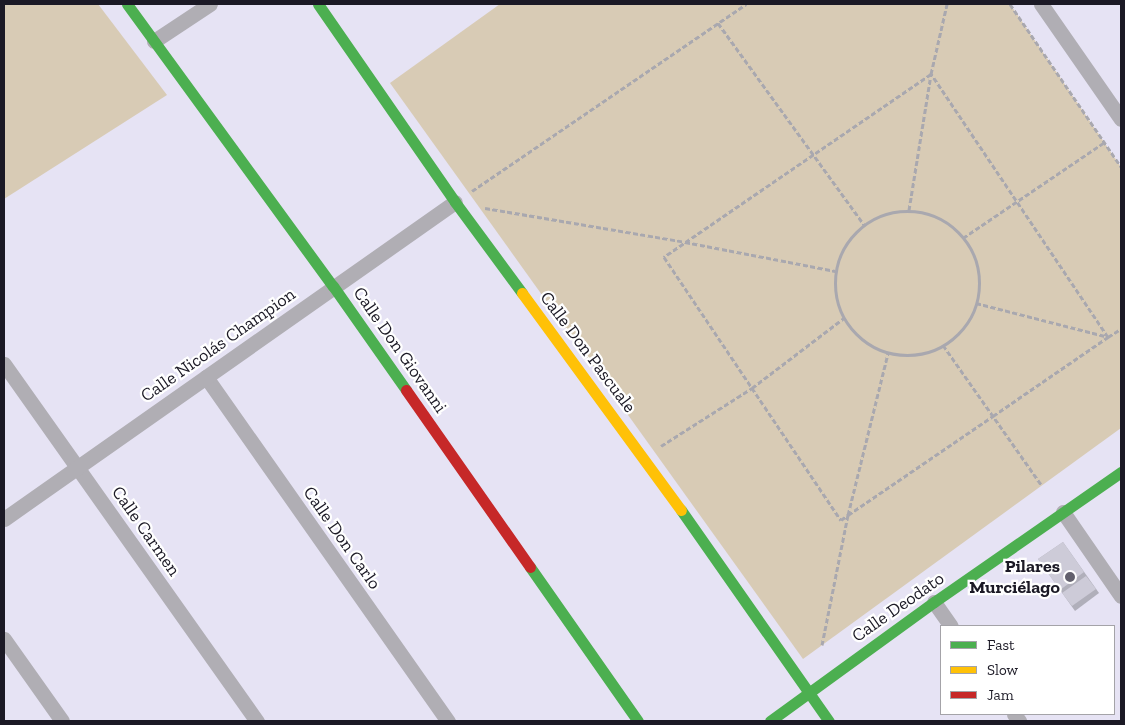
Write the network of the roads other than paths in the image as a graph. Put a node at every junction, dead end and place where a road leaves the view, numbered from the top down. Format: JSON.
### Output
{"nodes":[{"id":1,"x":127,"y":4,"type":"edge"},
{"id":2,"x":210,"y":4,"type":"edge"},
{"id":3,"x":318,"y":4,"type":"edge"},
{"id":4,"x":1041,"y":4,"type":"edge"},
{"id":5,"x":154,"y":41,"type":"junction"},
{"id":6,"x":1121,"y":119,"type":"edge"},
{"id":7,"x":455,"y":202,"type":"junction"},
{"id":8,"x":334,"y":286,"type":"junction"},
{"id":9,"x":4,"y":364,"type":"edge"},
{"id":10,"x":206,"y":377,"type":"junction"},
{"id":11,"x":78,"y":467,"type":"junction"},
{"id":12,"x":1121,"y":472,"type":"edge"},
{"id":13,"x":1063,"y":512,"type":"junction"},
{"id":14,"x":4,"y":519,"type":"edge"},
{"id":15,"x":1121,"y":596,"type":"edge"},
{"id":16,"x":934,"y":602,"type":"junction"},
{"id":17,"x":950,"y":625,"type":"edge"},
{"id":18,"x":4,"y":639,"type":"edge"},
{"id":19,"x":809,"y":692,"type":"junction"},
{"id":20,"x":62,"y":721,"type":"edge"},
{"id":21,"x":257,"y":721,"type":"edge"},
{"id":22,"x":448,"y":721,"type":"edge"},
{"id":23,"x":638,"y":721,"type":"edge"},
{"id":24,"x":770,"y":721,"type":"edge"},
{"id":25,"x":829,"y":721,"type":"edge"}],
"edges":[{"from":1,"to":5,"type":"street","name":"Calle Don Giovanni"},
{"from":2,"to":5,"type":"street"},
{"from":3,"to":7,"type":"street","name":"Calle Don Pascuale"},
{"from":4,"to":6,"type":"street"},
{"from":5,"to":8,"type":"street","name":"Calle Don Giovanni"},
{"from":7,"to":8,"type":"street","name":"Calle Nicolás Champion"},
{"from":7,"to":19,"type":"street","name":"Calle Don Pascuale"},
{"from":8,"to":10,"type":"street","name":"Calle Nicolás Champion"},
{"from":8,"to":23,"type":"street","name":"Calle Don Giovanni"},
{"from":9,"to":11,"type":"street","name":"Calle Carmen"},
{"from":10,"to":11,"type":"street","name":"Calle Nicolás Champion"},
{"from":10,"to":22,"type":"street","name":"Calle Don Carlo"},
{"from":11,"to":14,"type":"street","name":"Calle Nicolás Champion"},
{"from":11,"to":21,"type":"street","name":"Calle Carmen"},
{"from":12,"to":13,"type":"street","name":"Calle Deodato"},
{"from":13,"to":15,"type":"street"},
{"from":13,"to":16,"type":"street","name":"Calle Deodato"},
{"from":16,"to":17,"type":"street"},
{"from":16,"to":19,"type":"street","name":"Calle Deodato"},
{"from":18,"to":20,"type":"street"},
{"from":19,"to":24,"type":"street","name":"Calle Deodato"},
{"from":19,"to":25,"type":"street","name":"Calle Don Pascuale"}]}
